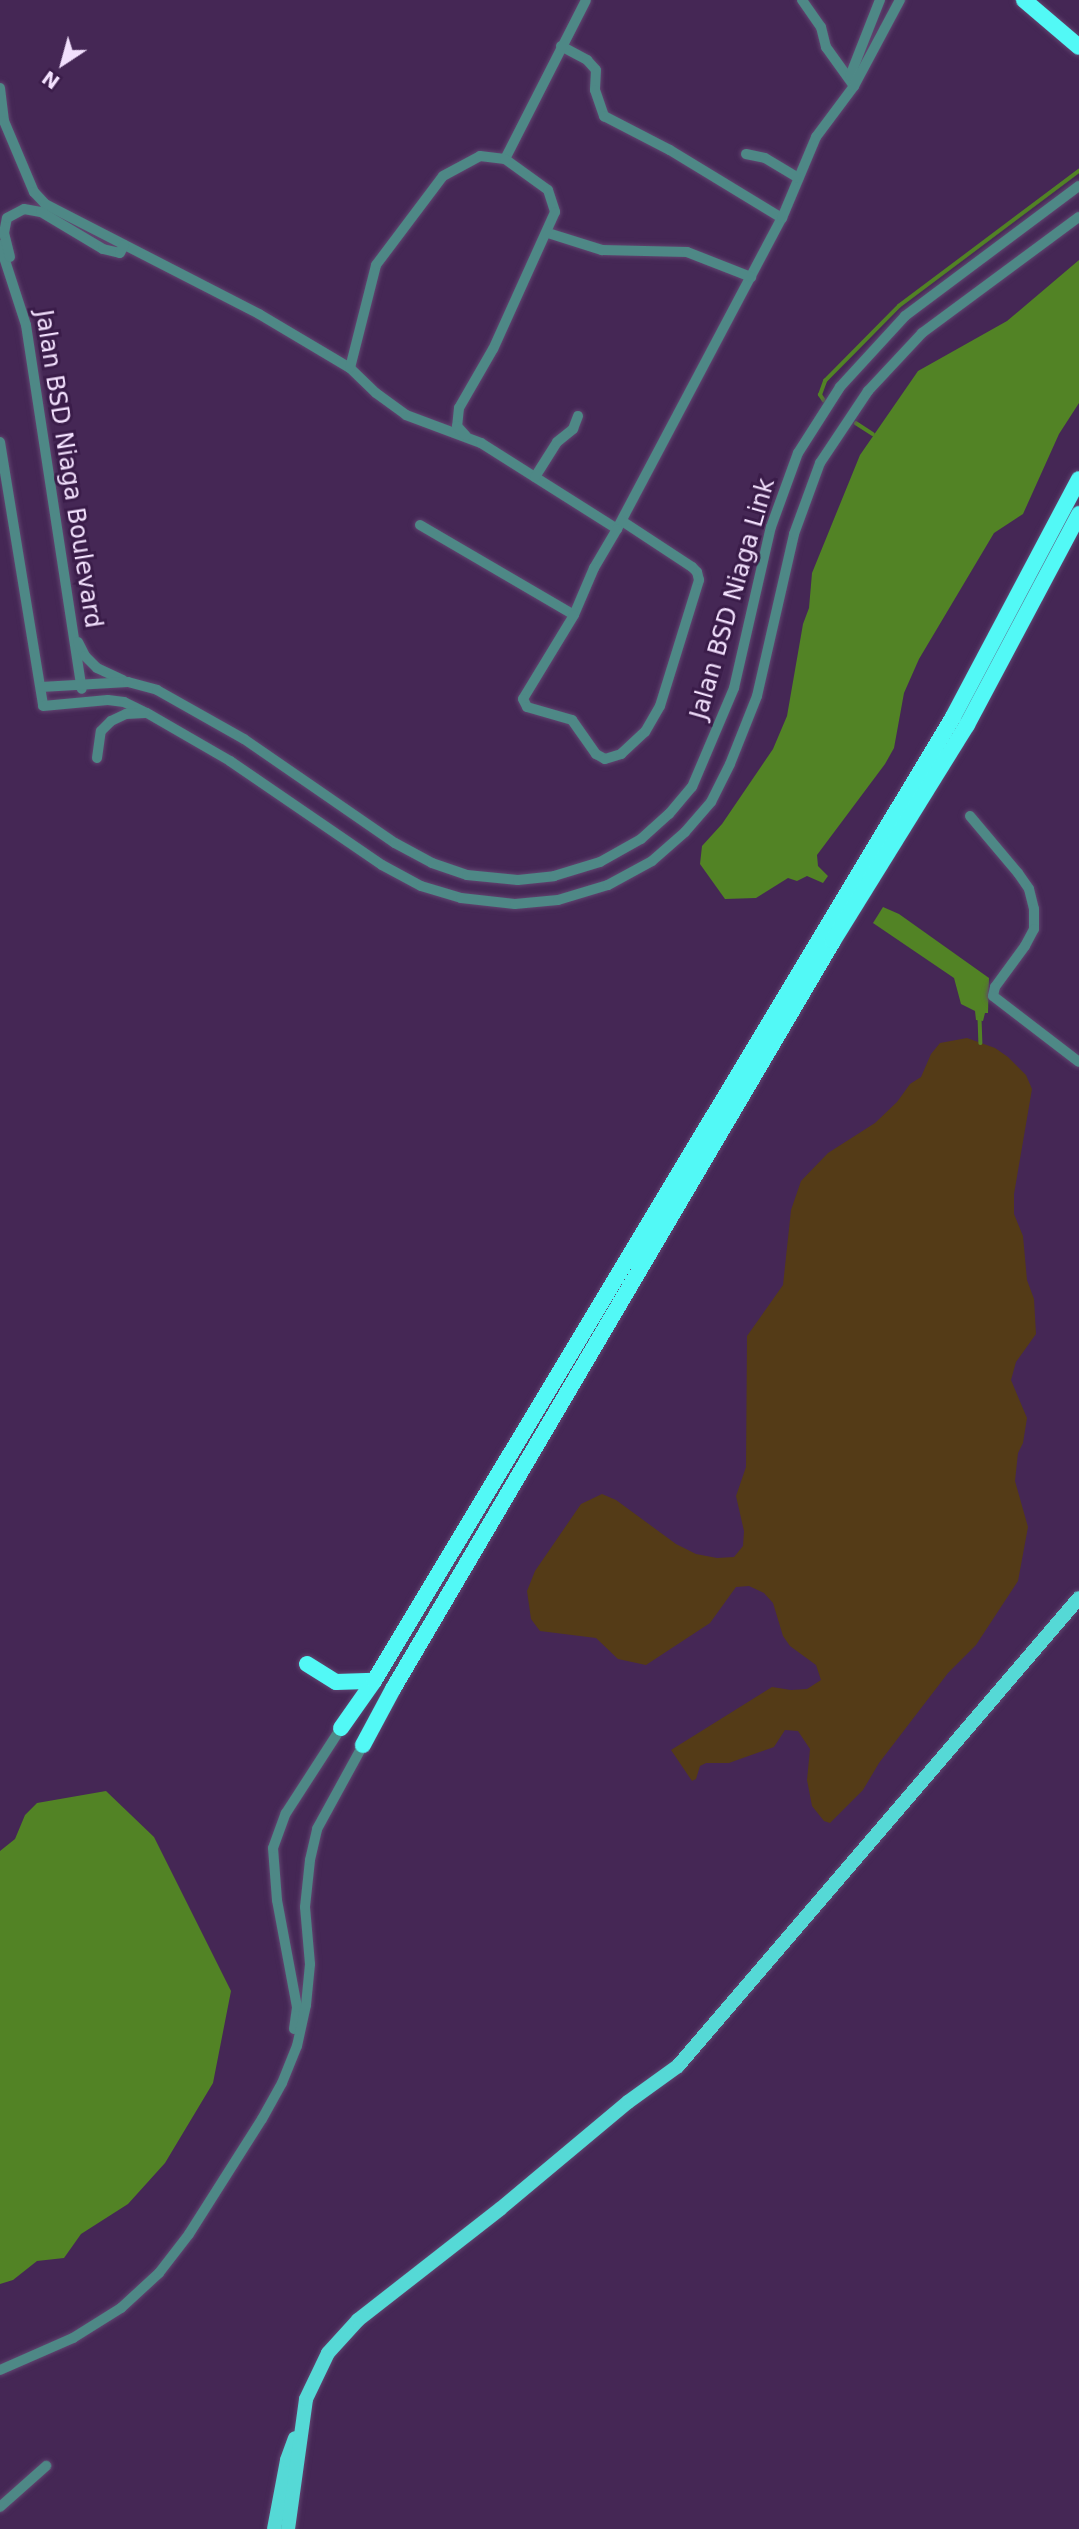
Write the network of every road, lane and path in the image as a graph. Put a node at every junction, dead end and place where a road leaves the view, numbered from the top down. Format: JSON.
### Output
{"nodes":[{"id":1,"x":802,"y":0,"type":"edge"},
{"id":2,"x":880,"y":0,"type":"edge"},
{"id":3,"x":900,"y":0,"type":"edge"},
{"id":4,"x":1024,"y":0,"type":"edge"},
{"id":5,"x":580,"y":2,"type":"edge"},
{"id":6,"x":562,"y":46,"type":"junction"},
{"id":7,"x":1079,"y":47,"type":"edge"},
{"id":8,"x":852,"y":81,"type":"junction"},
{"id":9,"x":0,"y":88,"type":"edge"},
{"id":10,"x":746,"y":154,"type":"dead end"},
{"id":11,"x":505,"y":159,"type":"junction"},
{"id":12,"x":798,"y":178,"type":"junction"},
{"id":13,"x":1079,"y":186,"type":"edge"},
{"id":14,"x":4,"y":217,"type":"edge"},
{"id":15,"x":1079,"y":217,"type":"edge"},
{"id":16,"x":782,"y":218,"type":"junction"},
{"id":17,"x":548,"y":233,"type":"junction"},
{"id":18,"x":0,"y":245,"type":"edge"},
{"id":19,"x":124,"y":245,"type":"junction"},
{"id":20,"x":12,"y":277,"type":"junction"},
{"id":21,"x":751,"y":277,"type":"junction"},
{"id":22,"x":349,"y":368,"type":"junction"},
{"id":23,"x":578,"y":416,"type":"dead end"},
{"id":24,"x":467,"y":438,"type":"junction"},
{"id":25,"x":0,"y":442,"type":"edge"},
{"id":26,"x":535,"y":477,"type":"junction"},
{"id":27,"x":1079,"y":479,"type":"edge"},
{"id":28,"x":1079,"y":514,"type":"edge"},
{"id":29,"x":420,"y":525,"type":"dead end"},
{"id":30,"x":619,"y":525,"type":"junction"},
{"id":31,"x":574,"y":615,"type":"junction"},
{"id":32,"x":72,"y":630,"type":"junction"},
{"id":33,"x":128,"y":682,"type":"junction"},
{"id":34,"x":81,"y":684,"type":"junction"},
{"id":35,"x":41,"y":687,"type":"junction"},
{"id":36,"x":84,"y":702,"type":"junction"},
{"id":37,"x":147,"y":713,"type":"junction"},
{"id":38,"x":717,"y":732,"type":"junction"},
{"id":39,"x":739,"y":742,"type":"junction"},
{"id":40,"x":97,"y":758,"type":"dead end"},
{"id":41,"x":970,"y":816,"type":"dead end"},
{"id":42,"x":1079,"y":1062,"type":"edge"},
{"id":43,"x":1079,"y":1598,"type":"edge"},
{"id":44,"x":307,"y":1664,"type":"dead end"},
{"id":45,"x":373,"y":1681,"type":"junction"},
{"id":46,"x":341,"y":1728,"type":"joint"},
{"id":47,"x":363,"y":1745,"type":"joint"},
{"id":48,"x":282,"y":2083,"type":"junction"},
{"id":49,"x":0,"y":2370,"type":"edge"},
{"id":50,"x":304,"y":2414,"type":"junction"},
{"id":51,"x":46,"y":2466,"type":"dead end"},
{"id":52,"x":0,"y":2507,"type":"edge"},
{"id":53,"x":274,"y":2529,"type":"edge"},
{"id":54,"x":288,"y":2529,"type":"edge"}],
"edges":[{"from":1,"to":8,"type":"street"},
{"from":2,"to":8,"type":"street"},
{"from":3,"to":8,"type":"street"},
{"from":4,"to":7,"type":"highway"},
{"from":5,"to":6,"type":"street"},
{"from":6,"to":11,"type":"street"},
{"from":6,"to":16,"type":"street"},
{"from":8,"to":12,"type":"street"},
{"from":9,"to":19,"type":"street"},
{"from":10,"to":12,"type":"street"},
{"from":11,"to":17,"type":"street"},
{"from":11,"to":22,"type":"street"},
{"from":12,"to":16,"type":"street"},
{"from":13,"to":38,"type":"street","name":"Jalan BSD Niaga Link"},
{"from":14,"to":19,"type":"street"},
{"from":14,"to":20,"type":"street"},
{"from":15,"to":39,"type":"street","name":"Jalan BSD Niaga Link"},
{"from":16,"to":21,"type":"street"},
{"from":17,"to":21,"type":"street"},
{"from":17,"to":24,"type":"street"},
{"from":18,"to":20,"type":"street","name":"Jalan BSD Niaga Boulevard"},
{"from":19,"to":22,"type":"street"},
{"from":20,"to":32,"type":"street","name":"Jalan BSD Niaga Boulevard"},
{"from":21,"to":30,"type":"street"},
{"from":22,"to":24,"type":"street"},
{"from":23,"to":26,"type":"street"},
{"from":24,"to":26,"type":"street"},
{"from":25,"to":35,"type":"street"},
{"from":26,"to":30,"type":"street"},
{"from":27,"to":45,"type":"highway"},
{"from":28,"to":47,"type":"highway"},
{"from":29,"to":31,"type":"street"},
{"from":30,"to":31,"type":"street"},
{"from":30,"to":31,"type":"street"},
{"from":32,"to":33,"type":"street"},
{"from":32,"to":34,"type":"street","name":"Jalan BSD Niaga Boulevard"},
{"from":33,"to":34,"type":"street","name":"Jalan BSD Niaga Link"},
{"from":33,"to":38,"type":"street","name":"Jalan BSD Niaga Link"},
{"from":34,"to":35,"type":"street","name":"Jalan BSD Niaga Link"},
{"from":34,"to":36,"type":"street","name":"Jalan BSD Niaga Boulevard"},
{"from":35,"to":36,"type":"street","name":"Jalan BSD Niaga Link"},
{"from":36,"to":37,"type":"street","name":"Jalan BSD Niaga Link"},
{"from":37,"to":39,"type":"street","name":"Jalan BSD Niaga Link"},
{"from":37,"to":40,"type":"street"},
{"from":38,"to":39,"type":"street"},
{"from":41,"to":42,"type":"street"},
{"from":43,"to":50,"type":"main road"},
{"from":44,"to":45,"type":"highway"},
{"from":45,"to":46,"type":"highway"},
{"from":46,"to":48,"type":"street"},
{"from":47,"to":48,"type":"street"},
{"from":48,"to":49,"type":"street"},
{"from":50,"to":53,"type":"main road"},
{"from":50,"to":54,"type":"main road"},
{"from":51,"to":52,"type":"street"}]}
